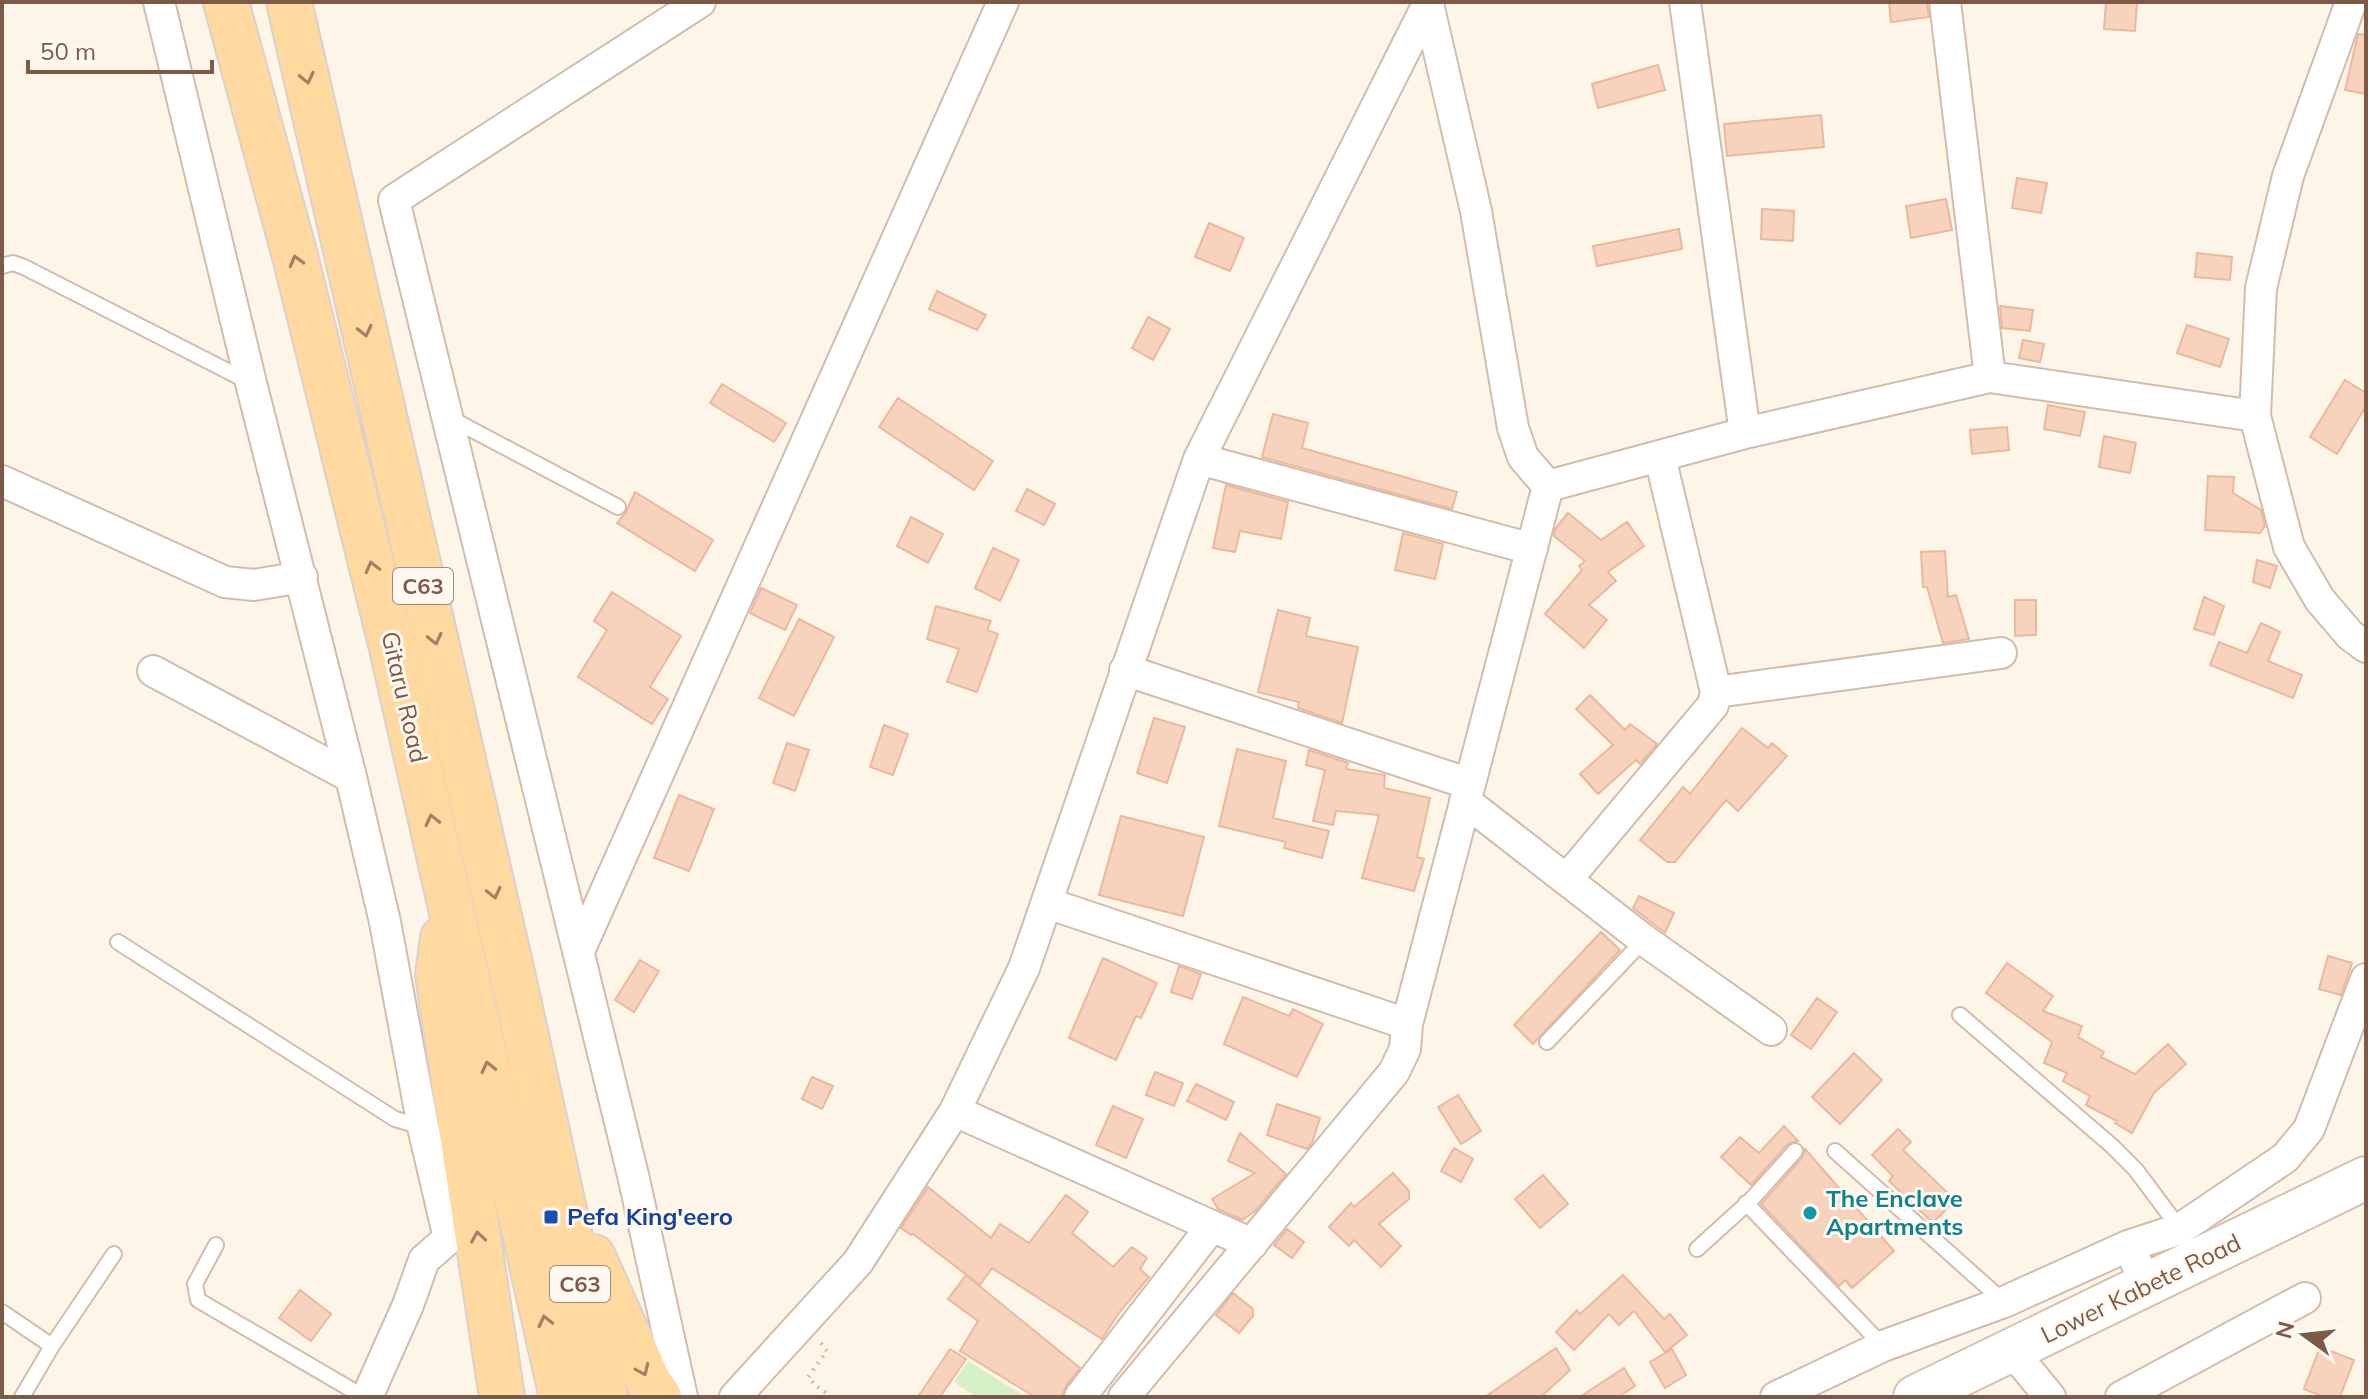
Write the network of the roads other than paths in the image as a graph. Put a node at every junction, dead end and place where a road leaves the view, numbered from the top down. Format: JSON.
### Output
{"nodes":[{"id":1,"x":159,"y":2,"type":"edge"},
{"id":2,"x":226,"y":2,"type":"edge"},
{"id":3,"x":289,"y":2,"type":"edge"},
{"id":4,"x":700,"y":2,"type":"edge"},
{"id":5,"x":1003,"y":2,"type":"edge"},
{"id":6,"x":1685,"y":2,"type":"edge"},
{"id":7,"x":1945,"y":2,"type":"edge"},
{"id":8,"x":2351,"y":2,"type":"edge"},
{"id":9,"x":1428,"y":3,"type":"edge"},
{"id":10,"x":2,"y":266,"type":"edge"},
{"id":11,"x":1990,"y":377,"type":"junction"},
{"id":12,"x":251,"y":383,"type":"junction"},
{"id":13,"x":2255,"y":416,"type":"junction"},
{"id":14,"x":448,"y":417,"type":"junction"},
{"id":15,"x":1745,"y":433,"type":"junction"},
{"id":16,"x":1660,"y":457,"type":"junction"},
{"id":17,"x":1199,"y":459,"type":"junction"},
{"id":18,"x":2,"y":481,"type":"edge"},
{"id":19,"x":1548,"y":486,"type":"junction"},
{"id":20,"x":618,"y":507,"type":"dead end"},
{"id":21,"x":1532,"y":549,"type":"junction"},
{"id":22,"x":302,"y":577,"type":"junction"},
{"id":23,"x":2366,"y":647,"type":"edge"},
{"id":24,"x":2001,"y":653,"type":"dead end"},
{"id":25,"x":1125,"y":670,"type":"junction"},
{"id":26,"x":153,"y":671,"type":"dead end"},
{"id":27,"x":1716,"y":692,"type":"junction"},
{"id":28,"x":351,"y":777,"type":"junction"},
{"id":29,"x":1468,"y":792,"type":"junction"},
{"id":30,"x":1567,"y":879,"type":"junction"},
{"id":31,"x":450,"y":896,"type":"junction"},
{"id":32,"x":1047,"y":903,"type":"junction"},
{"id":33,"x":1644,"y":940,"type":"junction"},
{"id":34,"x":118,"y":942,"type":"dead end"},
{"id":35,"x":579,"y":951,"type":"junction"},
{"id":36,"x":2366,"y":979,"type":"edge"},
{"id":37,"x":1960,"y":1015,"type":"dead end"},
{"id":38,"x":1407,"y":1024,"type":"junction"},
{"id":39,"x":1771,"y":1030,"type":"dead end"},
{"id":40,"x":1547,"y":1042,"type":"dead end"},
{"id":41,"x":955,"y":1111,"type":"junction"},
{"id":42,"x":423,"y":1127,"type":"junction"},
{"id":43,"x":1795,"y":1151,"type":"dead end"},
{"id":44,"x":1835,"y":1151,"type":"dead end"},
{"id":45,"x":555,"y":1170,"type":"junction"},
{"id":46,"x":2366,"y":1178,"type":"edge"},
{"id":47,"x":1746,"y":1203,"type":"junction"},
{"id":48,"x":1212,"y":1226,"type":"junction"},
{"id":49,"x":2180,"y":1229,"type":"junction"},
{"id":50,"x":1252,"y":1244,"type":"junction"},
{"id":51,"x":216,"y":1245,"type":"dead end"},
{"id":52,"x":2128,"y":1246,"type":"junction"},
{"id":53,"x":1697,"y":1249,"type":"dead end"},
{"id":54,"x":114,"y":1254,"type":"dead end"},
{"id":55,"x":2148,"y":1286,"type":"junction"},
{"id":56,"x":2305,"y":1298,"type":"dead end"},
{"id":57,"x":2004,"y":1302,"type":"junction"},
{"id":58,"x":2,"y":1312,"type":"edge"},
{"id":59,"x":52,"y":1346,"type":"junction"},
{"id":60,"x":1883,"y":1346,"type":"junction"},
{"id":61,"x":2013,"y":1352,"type":"junction"},
{"id":62,"x":22,"y":1397,"type":"edge"},
{"id":63,"x":366,"y":1397,"type":"edge"},
{"id":64,"x":502,"y":1397,"type":"edge"},
{"id":65,"x":562,"y":1397,"type":"edge"},
{"id":66,"x":605,"y":1397,"type":"edge"},
{"id":67,"x":659,"y":1397,"type":"edge"},
{"id":68,"x":682,"y":1397,"type":"edge"},
{"id":69,"x":735,"y":1397,"type":"edge"},
{"id":70,"x":1080,"y":1397,"type":"edge"},
{"id":71,"x":1124,"y":1397,"type":"edge"},
{"id":72,"x":1776,"y":1397,"type":"edge"},
{"id":73,"x":1915,"y":1397,"type":"edge"},
{"id":74,"x":2050,"y":1397,"type":"edge"},
{"id":75,"x":2121,"y":1397,"type":"edge"}],
"edges":[{"from":1,"to":12,"type":"street"},
{"from":31,"to":2,"type":"main road","name":"Gitaru Road","number":"C63","one_way":true},
{"from":3,"to":45,"type":"main road","name":"Gitaru Road","number":"C63","one_way":true},
{"from":4,"to":14,"type":"street"},
{"from":5,"to":35,"type":"street"},
{"from":6,"to":15,"type":"street"},
{"from":7,"to":11,"type":"street"},
{"from":8,"to":13,"type":"street"},
{"from":9,"to":17,"type":"street"},
{"from":9,"to":19,"type":"street"},
{"from":10,"to":12,"type":"lane"},
{"from":11,"to":13,"type":"street"},
{"from":11,"to":15,"type":"street"},
{"from":12,"to":22,"type":"street"},
{"from":13,"to":23,"type":"street"},
{"from":14,"to":20,"type":"lane"},
{"from":14,"to":35,"type":"street"},
{"from":15,"to":16,"type":"street"},
{"from":16,"to":19,"type":"street"},
{"from":16,"to":27,"type":"street"},
{"from":17,"to":21,"type":"street"},
{"from":17,"to":25,"type":"street"},
{"from":18,"to":22,"type":"street"},
{"from":19,"to":21,"type":"street"},
{"from":21,"to":29,"type":"street"},
{"from":22,"to":28,"type":"street"},
{"from":24,"to":27,"type":"street"},
{"from":25,"to":29,"type":"street"},
{"from":25,"to":32,"type":"street"},
{"from":26,"to":28,"type":"street"},
{"from":27,"to":30,"type":"street"},
{"from":28,"to":42,"type":"street"},
{"from":29,"to":30,"type":"street"},
{"from":29,"to":38,"type":"street"},
{"from":30,"to":33,"type":"street"},
{"from":64,"to":31,"type":"main road","one_way":true},
{"from":65,"to":31,"type":"main road","name":"Gitaru Road","number":"C63","one_way":true},
{"from":32,"to":38,"type":"street"},
{"from":32,"to":41,"type":"street"},
{"from":33,"to":39,"type":"street"},
{"from":33,"to":40,"type":"lane"},
{"from":34,"to":42,"type":"lane"},
{"from":35,"to":68,"type":"street"},
{"from":36,"to":49,"type":"street"},
{"from":37,"to":49,"type":"lane"},
{"from":38,"to":50,"type":"street"},
{"from":41,"to":48,"type":"street"},
{"from":41,"to":69,"type":"street"},
{"from":42,"to":63,"type":"street"},
{"from":43,"to":47,"type":"lane"},
{"from":44,"to":57,"type":"lane"},
{"from":45,"to":66,"type":"main road","name":"Gitaru Road","number":"C63"},
{"from":45,"to":67,"type":"main road","one_way":true},
{"from":46,"to":55,"type":"main road","name":"Lower Kabete Road"},
{"from":47,"to":53,"type":"lane"},
{"from":47,"to":60,"type":"lane"},
{"from":48,"to":50,"type":"street"},
{"from":48,"to":70,"type":"street"},
{"from":49,"to":52,"type":"street"},
{"from":50,"to":71,"type":"street"},
{"from":51,"to":63,"type":"lane"},
{"from":52,"to":55,"type":"street"},
{"from":52,"to":57,"type":"street"},
{"from":54,"to":59,"type":"lane"},
{"from":55,"to":61,"type":"main road","name":"Lower Kabete Road"},
{"from":56,"to":75,"type":"street"},
{"from":57,"to":60,"type":"street"},
{"from":58,"to":59,"type":"lane"},
{"from":59,"to":62,"type":"lane"},
{"from":60,"to":72,"type":"street"},
{"from":61,"to":73,"type":"main road","name":"Lower Kabete Road"},
{"from":61,"to":74,"type":"street"}]}
